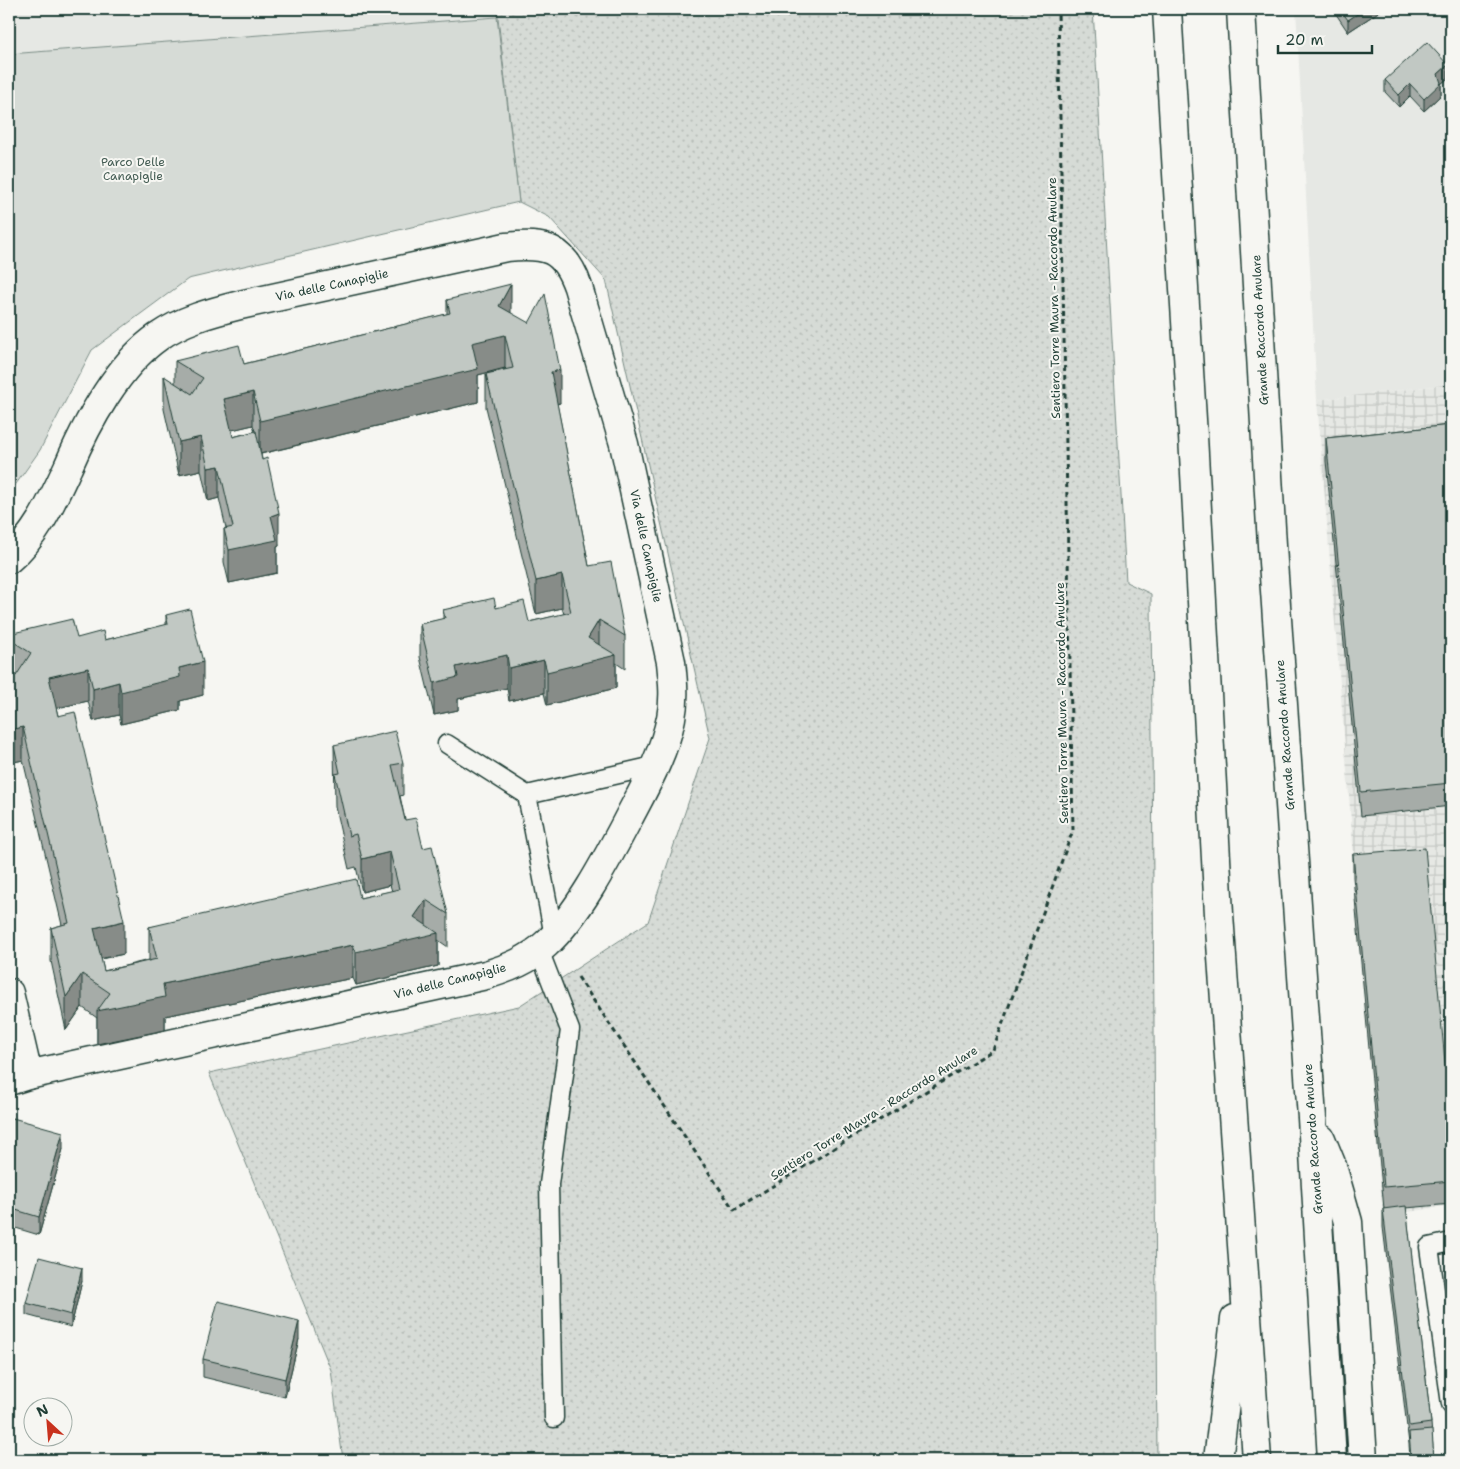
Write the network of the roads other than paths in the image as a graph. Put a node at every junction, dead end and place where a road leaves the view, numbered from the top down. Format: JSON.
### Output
{"nodes":[{"id":1,"x":1166,"y":9,"type":"edge"},
{"id":2,"x":1241,"y":9,"type":"edge"},
{"id":3,"x":9,"y":559,"type":"edge"},
{"id":4,"x":447,"y":744,"type":"dead end"},
{"id":5,"x":654,"y":766,"type":"junction"},
{"id":6,"x":526,"y":795,"type":"junction"},
{"id":7,"x":546,"y":943,"type":"junction"},
{"id":8,"x":9,"y":993,"type":"edge"},
{"id":9,"x":19,"y":1078,"type":"edge"},
{"id":10,"x":1312,"y":1118,"type":"junction"},
{"id":11,"x":1451,"y":1242,"type":"edge"},
{"id":12,"x":1243,"y":1253,"type":"junction"},
{"id":13,"x":1451,"y":1404,"type":"edge"},
{"id":14,"x":554,"y":1418,"type":"dead end"},
{"id":15,"x":1218,"y":1460,"type":"edge"},
{"id":16,"x":1257,"y":1460,"type":"edge"},
{"id":17,"x":1332,"y":1460,"type":"edge"},
{"id":18,"x":1363,"y":1460,"type":"edge"}],
"edges":[{"from":1,"to":12,"type":"main road"},
{"from":2,"to":10,"type":"main road","name":"Grande Raccordo Anulare"},
{"from":3,"to":5,"type":"main road","name":"Via delle Canapiglie"},
{"from":4,"to":6,"type":"lane"},
{"from":5,"to":6,"type":"lane"},
{"from":5,"to":7,"type":"main road","name":"Via delle Canapiglie"},
{"from":6,"to":7,"type":"lane"},
{"from":7,"to":9,"type":"main road","name":"Via delle Canapiglie"},
{"from":7,"to":14,"type":"lane"},
{"from":8,"to":9,"type":"main road"},
{"from":10,"to":17,"type":"main road","name":"Grande Raccordo Anulare"},
{"from":10,"to":18,"type":"main road"},
{"from":11,"to":13,"type":"lane"},
{"from":12,"to":15,"type":"main road"},
{"from":12,"to":16,"type":"main road"}]}
